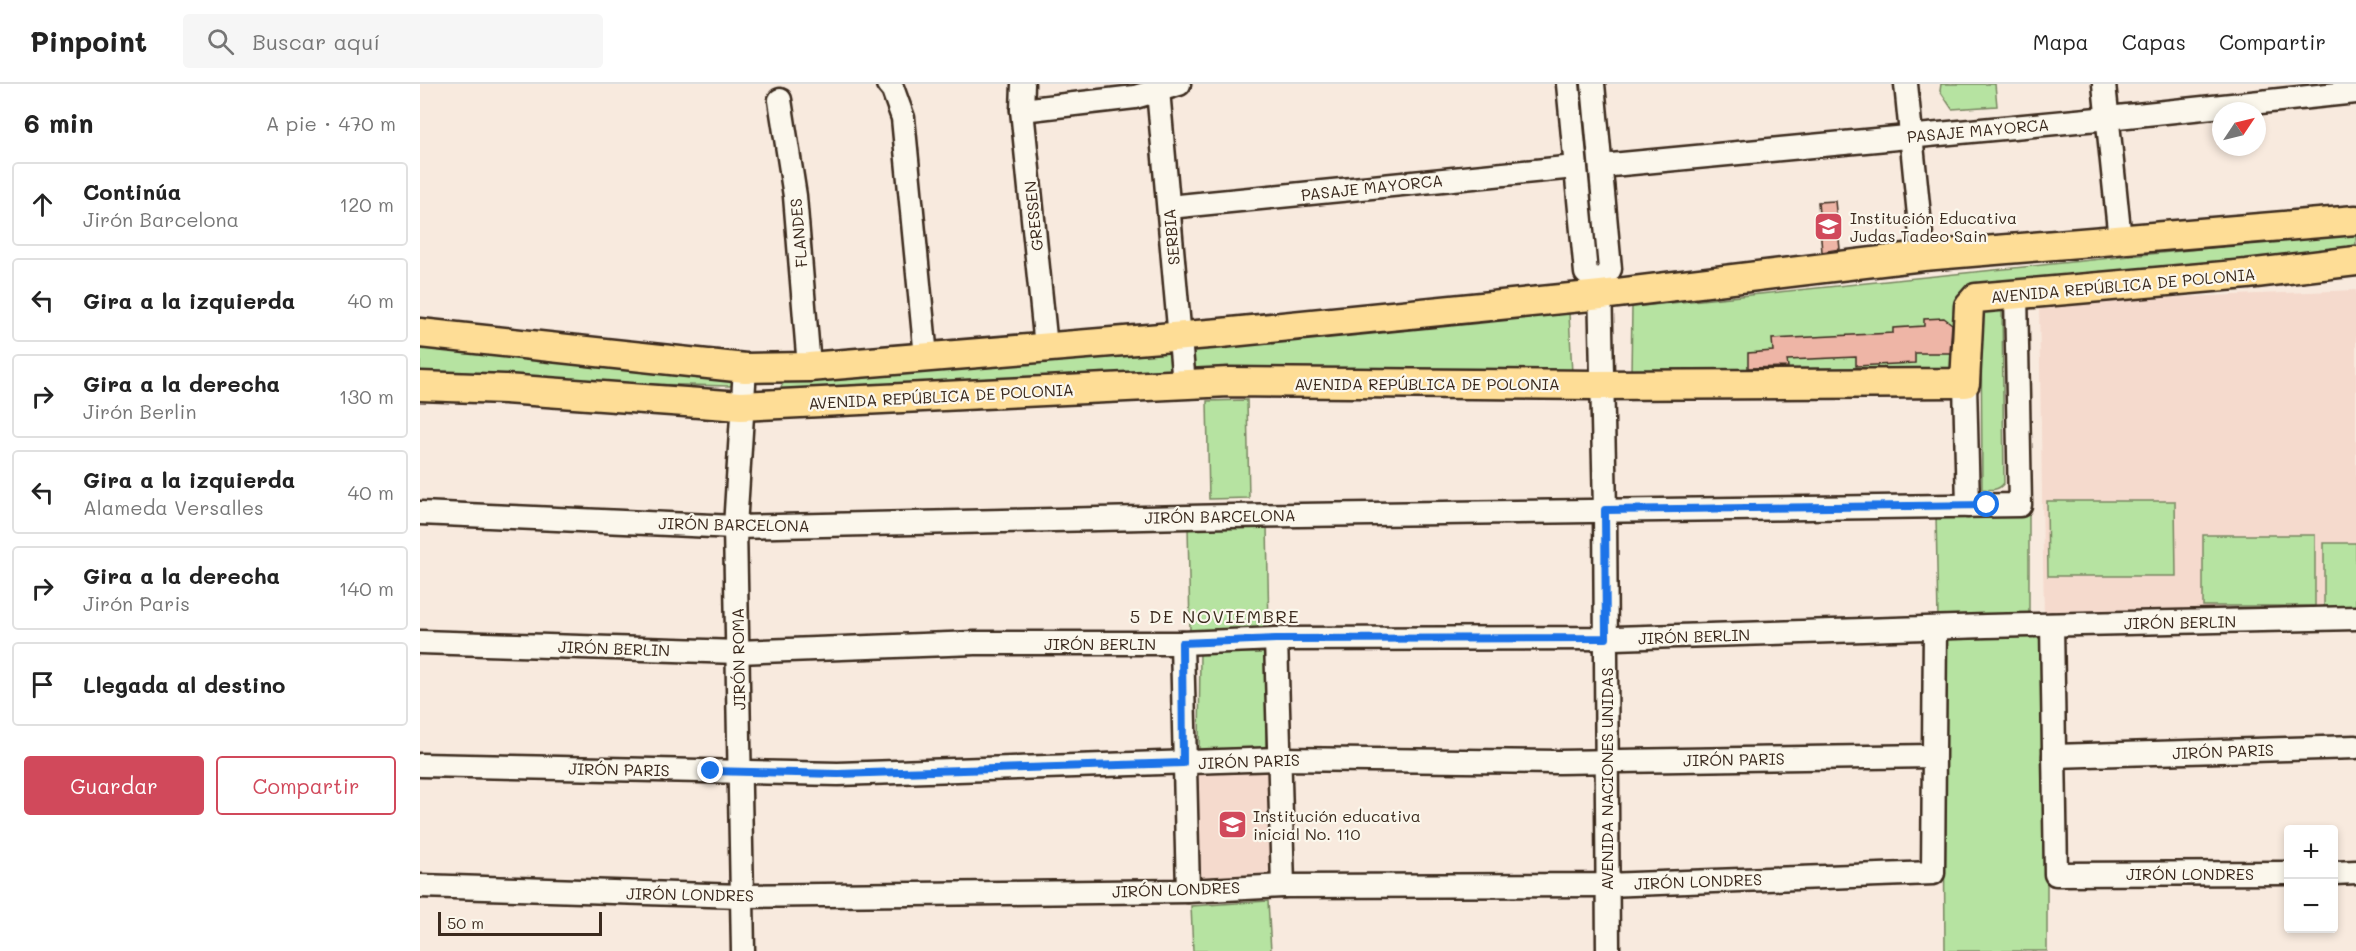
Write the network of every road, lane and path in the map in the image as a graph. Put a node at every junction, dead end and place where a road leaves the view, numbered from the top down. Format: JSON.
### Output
{"nodes":[{"id":1,"x":888,"y":84,"type":"edge"},
{"id":2,"x":1023,"y":84,"type":"edge"},
{"id":3,"x":1568,"y":84,"type":"edge"},
{"id":4,"x":1593,"y":84,"type":"edge"},
{"id":5,"x":1906,"y":84,"type":"edge"},
{"id":6,"x":2104,"y":84,"type":"edge"},
{"id":7,"x":1169,"y":87,"type":"edge"},
{"id":8,"x":2356,"y":92,"type":"edge"},
{"id":9,"x":780,"y":100,"type":"dead end"},
{"id":10,"x":1022,"y":110,"type":"junction"},
{"id":11,"x":2108,"y":118,"type":"junction"},
{"id":12,"x":1911,"y":136,"type":"junction"},
{"id":13,"x":1601,"y":166,"type":"junction"},
{"id":14,"x":1575,"y":167,"type":"junction"},
{"id":15,"x":1169,"y":207,"type":"junction"},
{"id":16,"x":2356,"y":220,"type":"edge"},
{"id":17,"x":2120,"y":240,"type":"junction"},
{"id":18,"x":1923,"y":256,"type":"junction"},
{"id":19,"x":2356,"y":261,"type":"edge"},
{"id":20,"x":1601,"y":289,"type":"junction"},
{"id":21,"x":2016,"y":293,"type":"junction"},
{"id":22,"x":420,"y":333,"type":"edge"},
{"id":23,"x":1167,"y":337,"type":"junction"},
{"id":24,"x":1046,"y":347,"type":"junction"},
{"id":25,"x":926,"y":357,"type":"junction"},
{"id":26,"x":809,"y":367,"type":"junction"},
{"id":27,"x":745,"y":368,"type":"junction"},
{"id":28,"x":1965,"y":383,"type":"junction"},
{"id":29,"x":1172,"y":384,"type":"junction"},
{"id":30,"x":1604,"y":385,"type":"junction"},
{"id":31,"x":420,"y":386,"type":"edge"},
{"id":32,"x":741,"y":406,"type":"junction"},
{"id":33,"x":1968,"y":506,"type":"junction"},
{"id":34,"x":1605,"y":510,"type":"junction"},
{"id":35,"x":420,"y":513,"type":"edge"},
{"id":36,"x":735,"y":527,"type":"junction"},
{"id":37,"x":2356,"y":618,"type":"edge"},
{"id":38,"x":2052,"y":625,"type":"junction"},
{"id":39,"x":1935,"y":628,"type":"junction"},
{"id":40,"x":1606,"y":638,"type":"junction"},
{"id":41,"x":1276,"y":639,"type":"junction"},
{"id":42,"x":420,"y":642,"type":"edge"},
{"id":43,"x":1182,"y":643,"type":"junction"},
{"id":44,"x":738,"y":652,"type":"junction"},
{"id":45,"x":2356,"y":747,"type":"edge"},
{"id":46,"x":1933,"y":756,"type":"junction"},
{"id":47,"x":2054,"y":756,"type":"junction"},
{"id":48,"x":1278,"y":759,"type":"junction"},
{"id":49,"x":1606,"y":760,"type":"junction"},
{"id":50,"x":1183,"y":763,"type":"junction"},
{"id":51,"x":420,"y":765,"type":"edge"},
{"id":52,"x":741,"y":772,"type":"junction"},
{"id":53,"x":2356,"y":872,"type":"edge"},
{"id":54,"x":2284,"y":873,"type":"edge"},
{"id":55,"x":2338,"y":873,"type":"edge"},
{"id":56,"x":1606,"y":885,"type":"junction"},
{"id":57,"x":420,"y":886,"type":"edge"},
{"id":58,"x":1283,"y":886,"type":"junction"},
{"id":59,"x":1188,"y":891,"type":"junction"},
{"id":60,"x":741,"y":896,"type":"junction"},
{"id":61,"x":743,"y":951,"type":"edge"},
{"id":62,"x":1608,"y":951,"type":"edge"}],
"edges":[{"from":1,"to":25,"type":"street"},
{"from":2,"to":10,"type":"street","name":"GRESSEN"},
{"from":3,"to":14,"type":"street"},
{"from":4,"to":13,"type":"street","name":"AVENIDA NACIONES UNIDAS"},
{"from":5,"to":12,"type":"street"},
{"from":6,"to":11,"type":"street"},
{"from":7,"to":10,"type":"street"},
{"from":7,"to":15,"type":"street","name":"SERBIA"},
{"from":8,"to":11,"type":"street","name":"PASAJE MAYORCA"},
{"from":9,"to":26,"type":"street","name":"FLANDES"},
{"from":10,"to":24,"type":"street","name":"GRESSEN"},
{"from":11,"to":12,"type":"street","name":"PASAJE MAYORCA"},
{"from":11,"to":17,"type":"street"},
{"from":12,"to":13,"type":"street","name":"PASAJE MAYORCA"},
{"from":12,"to":18,"type":"street"},
{"from":13,"to":20,"type":"street","name":"AVENIDA NACIONES UNIDAS"},
{"from":14,"to":15,"type":"street","name":"PASAJE MAYORCA"},
{"from":14,"to":20,"type":"street"},
{"from":15,"to":23,"type":"street","name":"SERBIA"},
{"from":16,"to":17,"type":"main road"},
{"from":17,"to":18,"type":"main road"},
{"from":18,"to":20,"type":"main road"},
{"from":19,"to":21,"type":"main road","name":"AVENIDA REPÚBLICA DE POLONIA"},
{"from":20,"to":23,"type":"main road"},
{"from":20,"to":30,"type":"street","name":"AVENIDA NACIONES UNIDAS"},
{"from":21,"to":28,"type":"main road","name":"AVENIDA REPÚBLICA DE POLONIA"},
{"from":21,"to":33,"type":"street","name":"JIRÓN BARCELONA"},
{"from":22,"to":27,"type":"main road"},
{"from":23,"to":24,"type":"main road"},
{"from":23,"to":29,"type":"main road"},
{"from":24,"to":25,"type":"main road"},
{"from":25,"to":26,"type":"main road"},
{"from":26,"to":27,"type":"main road"},
{"from":27,"to":32,"type":"street","name":"JIRÓN ROMA"},
{"from":28,"to":30,"type":"main road","name":"AVENIDA REPÚBLICA DE POLONIA"},
{"from":28,"to":33,"type":"street"},
{"from":29,"to":30,"type":"main road","name":"AVENIDA REPÚBLICA DE POLONIA"},
{"from":29,"to":32,"type":"main road","name":"AVENIDA REPÚBLICA DE POLONIA"},
{"from":30,"to":34,"type":"street","name":"AVENIDA NACIONES UNIDAS"},
{"from":31,"to":32,"type":"main road","name":"AVENIDA REPÚBLICA DE POLONIA"},
{"from":32,"to":36,"type":"street","name":"JIRÓN ROMA"},
{"from":33,"to":34,"type":"street","name":"JIRÓN BARCELONA"},
{"from":34,"to":36,"type":"street","name":"JIRÓN BARCELONA"},
{"from":34,"to":40,"type":"street","name":"AVENIDA NACIONES UNIDAS"},
{"from":35,"to":36,"type":"street","name":"JIRÓN BARCELONA"},
{"from":36,"to":44,"type":"street","name":"JIRÓN ROMA"},
{"from":37,"to":38,"type":"street","name":"JIRÓN BERLIN"},
{"from":38,"to":39,"type":"street","name":"JIRÓN BERLIN"},
{"from":38,"to":47,"type":"street"},
{"from":39,"to":40,"type":"street","name":"JIRÓN BERLIN"},
{"from":39,"to":46,"type":"street"},
{"from":40,"to":41,"type":"street","name":"JIRÓN BERLIN"},
{"from":40,"to":49,"type":"street","name":"AVENIDA NACIONES UNIDAS"},
{"from":41,"to":43,"type":"street","name":"JIRÓN BERLIN"},
{"from":41,"to":48,"type":"street"},
{"from":42,"to":44,"type":"street","name":"JIRÓN BERLIN"},
{"from":43,"to":44,"type":"street","name":"JIRÓN BERLIN"},
{"from":43,"to":50,"type":"street"},
{"from":44,"to":52,"type":"street","name":"JIRÓN ROMA"},
{"from":45,"to":47,"type":"street","name":"JIRÓN PARIS"},
{"from":46,"to":49,"type":"street","name":"JIRÓN PARIS"},
{"from":46,"to":56,"type":"street","name":"JIRÓN LONDRES"},
{"from":47,"to":54,"type":"street","name":"JIRÓN LONDRES"},
{"from":48,"to":49,"type":"street","name":"JIRÓN PARIS"},
{"from":48,"to":50,"type":"street","name":"JIRÓN PARIS"},
{"from":48,"to":58,"type":"street"},
{"from":49,"to":56,"type":"street","name":"AVENIDA NACIONES UNIDAS"},
{"from":50,"to":52,"type":"street","name":"JIRÓN PARIS"},
{"from":50,"to":59,"type":"street"},
{"from":51,"to":52,"type":"street","name":"JIRÓN PARIS"},
{"from":52,"to":60,"type":"street","name":"JIRÓN ROMA"},
{"from":53,"to":55,"type":"street"},
{"from":56,"to":58,"type":"street","name":"JIRÓN LONDRES"},
{"from":56,"to":62,"type":"street","name":"AVENIDA NACIONES UNIDAS"},
{"from":57,"to":60,"type":"street","name":"JIRÓN LONDRES"},
{"from":58,"to":59,"type":"street","name":"JIRÓN LONDRES"},
{"from":59,"to":60,"type":"street","name":"JIRÓN LONDRES"},
{"from":60,"to":61,"type":"street","name":"JIRÓN ROMA"}]}
